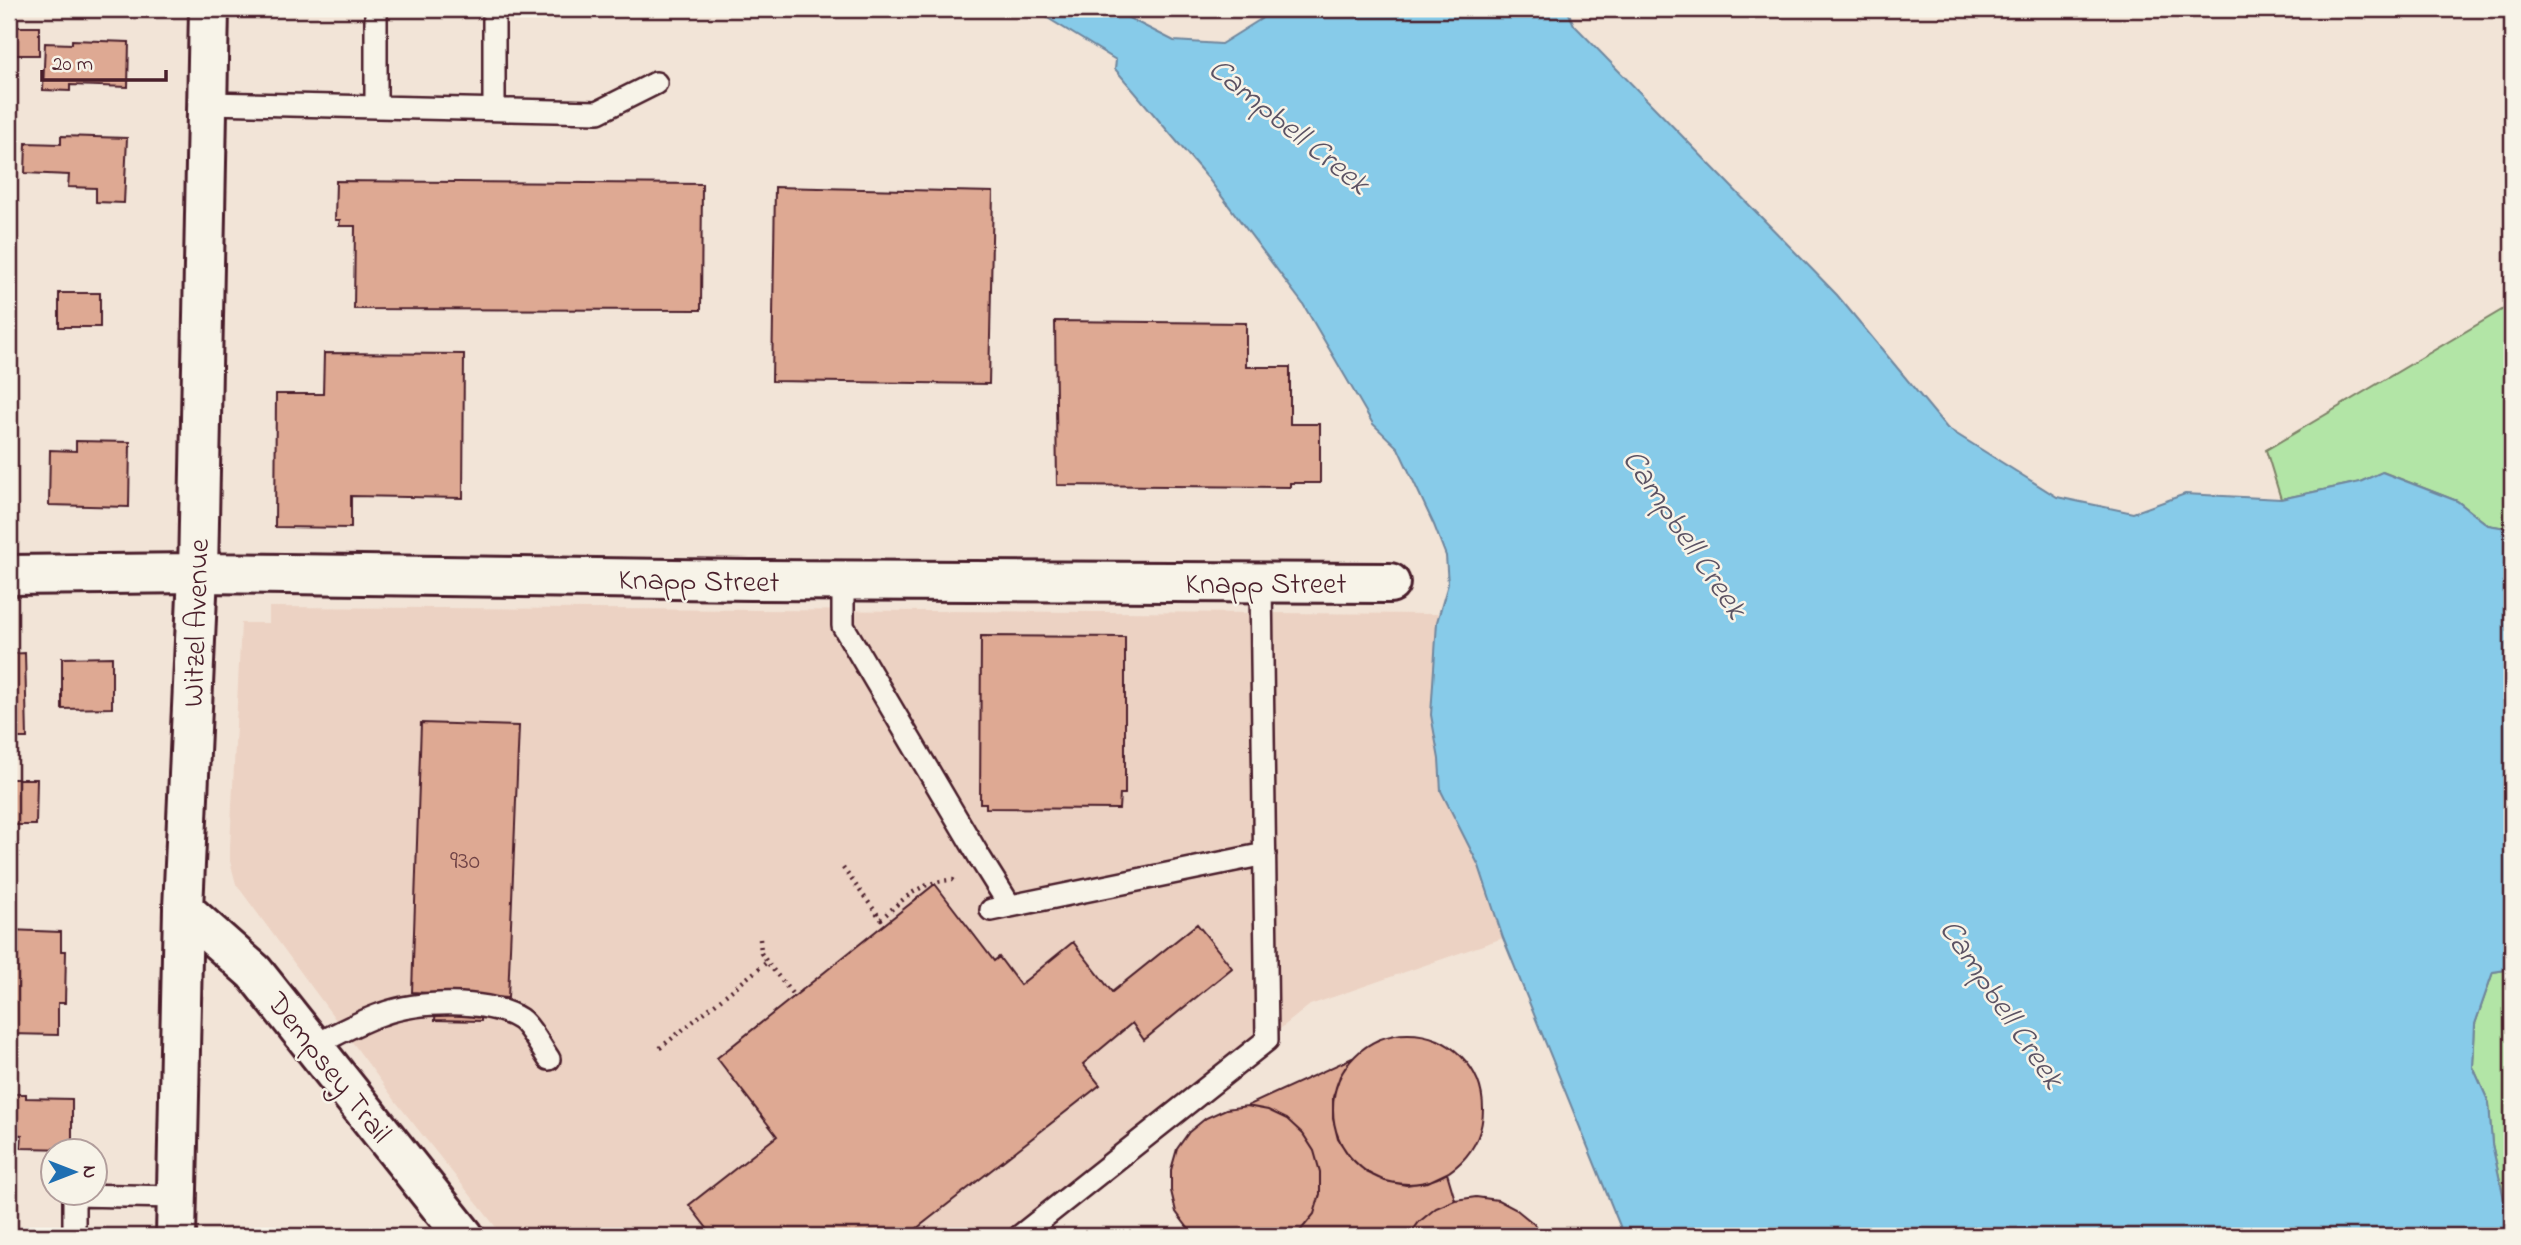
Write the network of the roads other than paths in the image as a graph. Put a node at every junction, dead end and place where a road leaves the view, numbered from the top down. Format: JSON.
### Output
{"nodes":[{"id":1,"x":209,"y":9,"type":"edge"},
{"id":2,"x":376,"y":9,"type":"edge"},
{"id":3,"x":494,"y":9,"type":"edge"},
{"id":4,"x":656,"y":83,"type":"dead end"},
{"id":5,"x":207,"y":103,"type":"junction"},
{"id":6,"x":376,"y":106,"type":"junction"},
{"id":7,"x":494,"y":109,"type":"junction"},
{"id":8,"x":198,"y":573,"type":"junction"},
{"id":9,"x":9,"y":575,"type":"edge"},
{"id":10,"x":844,"y":581,"type":"junction"},
{"id":11,"x":1261,"y":583,"type":"junction"},
{"id":12,"x":1390,"y":583,"type":"dead end"},
{"id":13,"x":1265,"y":854,"type":"junction"},
{"id":14,"x":183,"y":909,"type":"junction"},
{"id":15,"x":313,"y":1046,"type":"junction"},
{"id":16,"x":549,"y":1059,"type":"dead end"},
{"id":17,"x":177,"y":1196,"type":"junction"},
{"id":18,"x":74,"y":1236,"type":"edge"},
{"id":19,"x":176,"y":1236,"type":"edge"},
{"id":20,"x":464,"y":1236,"type":"edge"},
{"id":21,"x":1020,"y":1236,"type":"edge"}],
"edges":[{"from":1,"to":5,"type":"street","name":"Witzel Avenue"},
{"from":2,"to":6,"type":"lane"},
{"from":3,"to":7,"type":"lane"},
{"from":4,"to":7,"type":"lane"},
{"from":5,"to":6,"type":"lane"},
{"from":5,"to":8,"type":"street","name":"Witzel Avenue"},
{"from":6,"to":7,"type":"lane"},
{"from":8,"to":9,"type":"street","name":"Knapp Street"},
{"from":8,"to":10,"type":"street","name":"Knapp Street"},
{"from":8,"to":14,"type":"street","name":"Witzel Avenue"},
{"from":10,"to":11,"type":"street","name":"Knapp Street"},
{"from":10,"to":13,"type":"lane"},
{"from":11,"to":12,"type":"street","name":"Knapp Street"},
{"from":11,"to":13,"type":"lane"},
{"from":13,"to":21,"type":"lane"},
{"from":14,"to":15,"type":"street","name":"Dempsey Trail"},
{"from":14,"to":17,"type":"street","name":"Witzel Avenue"},
{"from":15,"to":16,"type":"lane"},
{"from":15,"to":20,"type":"street","name":"Dempsey Trail"},
{"from":17,"to":18,"type":"lane"},
{"from":17,"to":19,"type":"street","name":"Witzel Avenue"}]}
